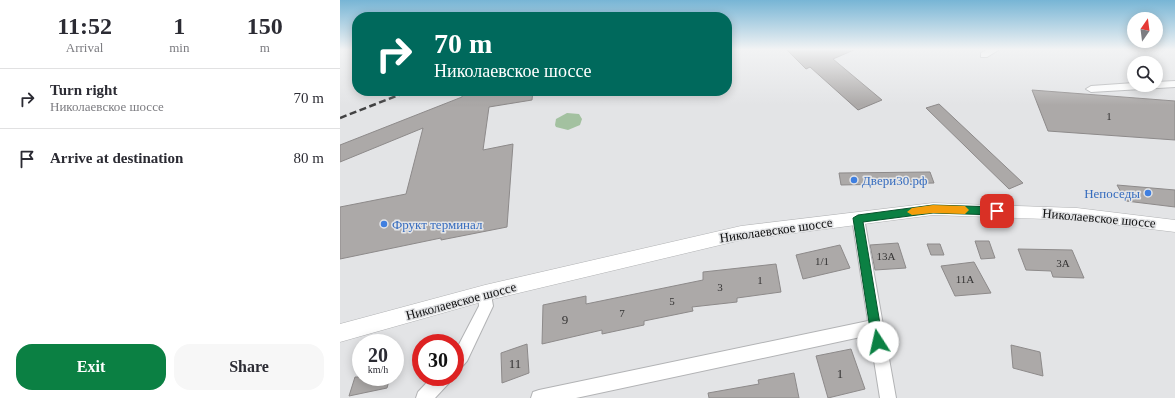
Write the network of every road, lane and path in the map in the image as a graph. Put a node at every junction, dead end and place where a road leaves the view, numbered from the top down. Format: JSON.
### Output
{"nodes":[{"id":1,"x":1175,"y":84,"type":"edge"},
{"id":2,"x":1091,"y":89,"type":"dead end"},
{"id":3,"x":858,"y":218,"type":"junction"},
{"id":4,"x":1175,"y":226,"type":"edge"},
{"id":5,"x":485,"y":293,"type":"junction"},
{"id":6,"x":875,"y":327,"type":"junction"},
{"id":7,"x":340,"y":333,"type":"edge"},
{"id":8,"x":464,"y":352,"type":"edge"},
{"id":9,"x":435,"y":386,"type":"edge"},
{"id":10,"x":424,"y":398,"type":"edge"},
{"id":11,"x":539,"y":398,"type":"edge"},
{"id":12,"x":888,"y":398,"type":"edge"}],
"edges":[{"from":1,"to":2,"type":"street"},
{"from":3,"to":4,"type":"main road","name":"Николаевское шоссе"},
{"from":3,"to":5,"type":"main road","name":"Николаевское шоссе"},
{"from":3,"to":6,"type":"street"},
{"from":5,"to":7,"type":"main road","name":"Николаевское шоссе"},
{"from":5,"to":8,"type":"street"},
{"from":6,"to":11,"type":"street"},
{"from":6,"to":12,"type":"street"},
{"from":9,"to":10,"type":"street"}]}
